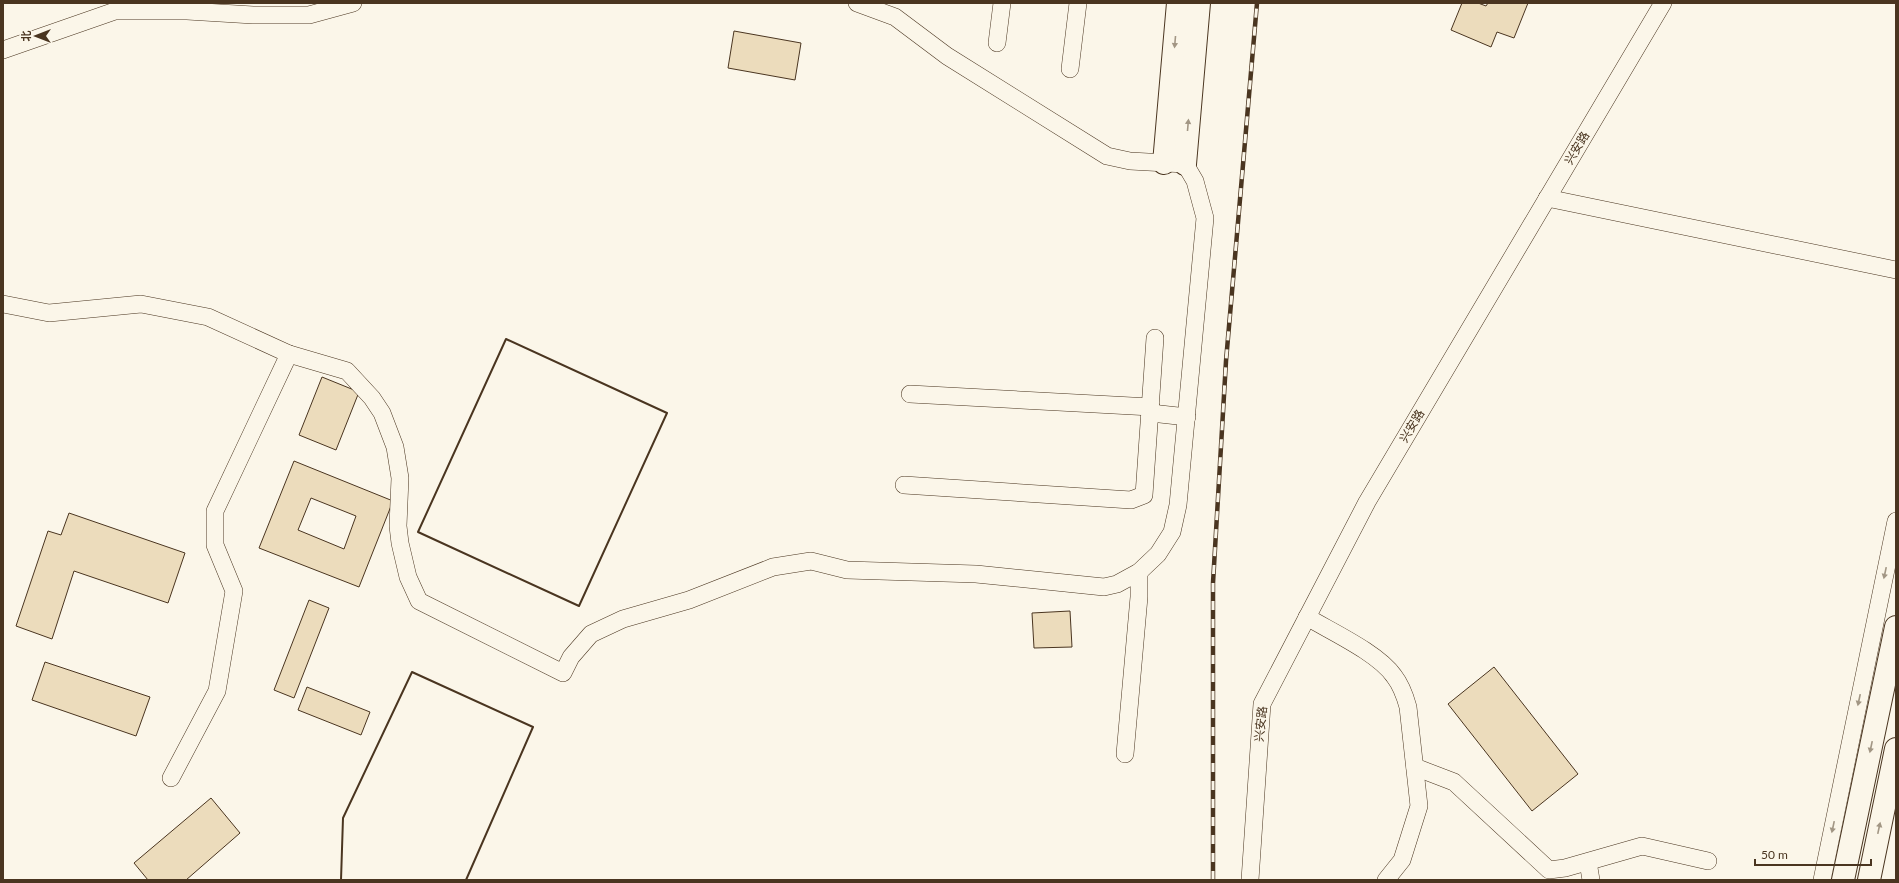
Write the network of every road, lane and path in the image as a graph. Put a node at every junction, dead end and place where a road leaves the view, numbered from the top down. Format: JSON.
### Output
{"nodes":[{"id":1,"x":353,"y":3,"type":"edge"},
{"id":2,"x":857,"y":3,"type":"edge"},
{"id":3,"x":1002,"y":3,"type":"edge"},
{"id":4,"x":1078,"y":3,"type":"edge"},
{"id":5,"x":1178,"y":3,"type":"edge"},
{"id":6,"x":1199,"y":3,"type":"edge"},
{"id":7,"x":1663,"y":3,"type":"edge"},
{"id":8,"x":997,"y":43,"type":"dead end"},
{"id":9,"x":3,"y":50,"type":"edge"},
{"id":10,"x":1070,"y":69,"type":"dead end"},
{"id":11,"x":1175,"y":164,"type":"junction"},
{"id":12,"x":1547,"y":198,"type":"junction"},
{"id":13,"x":1896,"y":270,"type":"edge"},
{"id":14,"x":3,"y":304,"type":"edge"},
{"id":15,"x":1155,"y":338,"type":"dead end"},
{"id":16,"x":289,"y":354,"type":"junction"},
{"id":17,"x":910,"y":394,"type":"dead end"},
{"id":18,"x":1151,"y":410,"type":"junction"},
{"id":19,"x":1187,"y":417,"type":"junction"},
{"id":20,"x":904,"y":485,"type":"dead end"},
{"id":21,"x":1896,"y":521,"type":"edge"},
{"id":22,"x":1139,"y":572,"type":"junction"},
{"id":23,"x":1307,"y":617,"type":"junction"},
{"id":24,"x":1896,"y":627,"type":"edge"},
{"id":25,"x":1896,"y":749,"type":"edge"},
{"id":26,"x":1125,"y":754,"type":"dead end"},
{"id":27,"x":1414,"y":767,"type":"junction"},
{"id":28,"x":171,"y":778,"type":"dead end"},
{"id":29,"x":1708,"y":861,"type":"dead end"},
{"id":30,"x":1588,"y":862,"type":"junction"},
{"id":31,"x":1250,"y":880,"type":"edge"},
{"id":32,"x":1386,"y":880,"type":"edge"},
{"id":33,"x":1591,"y":880,"type":"edge"},
{"id":34,"x":1822,"y":880,"type":"edge"},
{"id":35,"x":1843,"y":880,"type":"edge"},
{"id":36,"x":1868,"y":880,"type":"edge"}],
"edges":[{"from":1,"to":9,"type":"street"},
{"from":2,"to":11,"type":"street"},
{"from":3,"to":8,"type":"street"},
{"from":4,"to":10,"type":"street"},
{"from":5,"to":11,"type":"main road","one_way":true},
{"from":11,"to":6,"type":"main road","one_way":true},
{"from":7,"to":12,"type":"street","name":"兴安路"},
{"from":11,"to":19,"type":"street"},
{"from":12,"to":13,"type":"street"},
{"from":12,"to":23,"type":"street","name":"兴安路"},
{"from":14,"to":16,"type":"street"},
{"from":15,"to":18,"type":"street"},
{"from":16,"to":22,"type":"street"},
{"from":16,"to":28,"type":"street"},
{"from":17,"to":18,"type":"street"},
{"from":18,"to":19,"type":"street"},
{"from":18,"to":20,"type":"street"},
{"from":19,"to":22,"type":"street"},
{"from":21,"to":34,"type":"street","one_way":true},
{"from":22,"to":26,"type":"street"},
{"from":23,"to":27,"type":"street"},
{"from":23,"to":31,"type":"street","name":"兴安路"},
{"from":24,"to":35,"type":"main road","one_way":true},
{"from":36,"to":25,"type":"main road","one_way":true},
{"from":27,"to":30,"type":"street"},
{"from":27,"to":32,"type":"street"},
{"from":29,"to":30,"type":"street"},
{"from":30,"to":33,"type":"street"}]}
